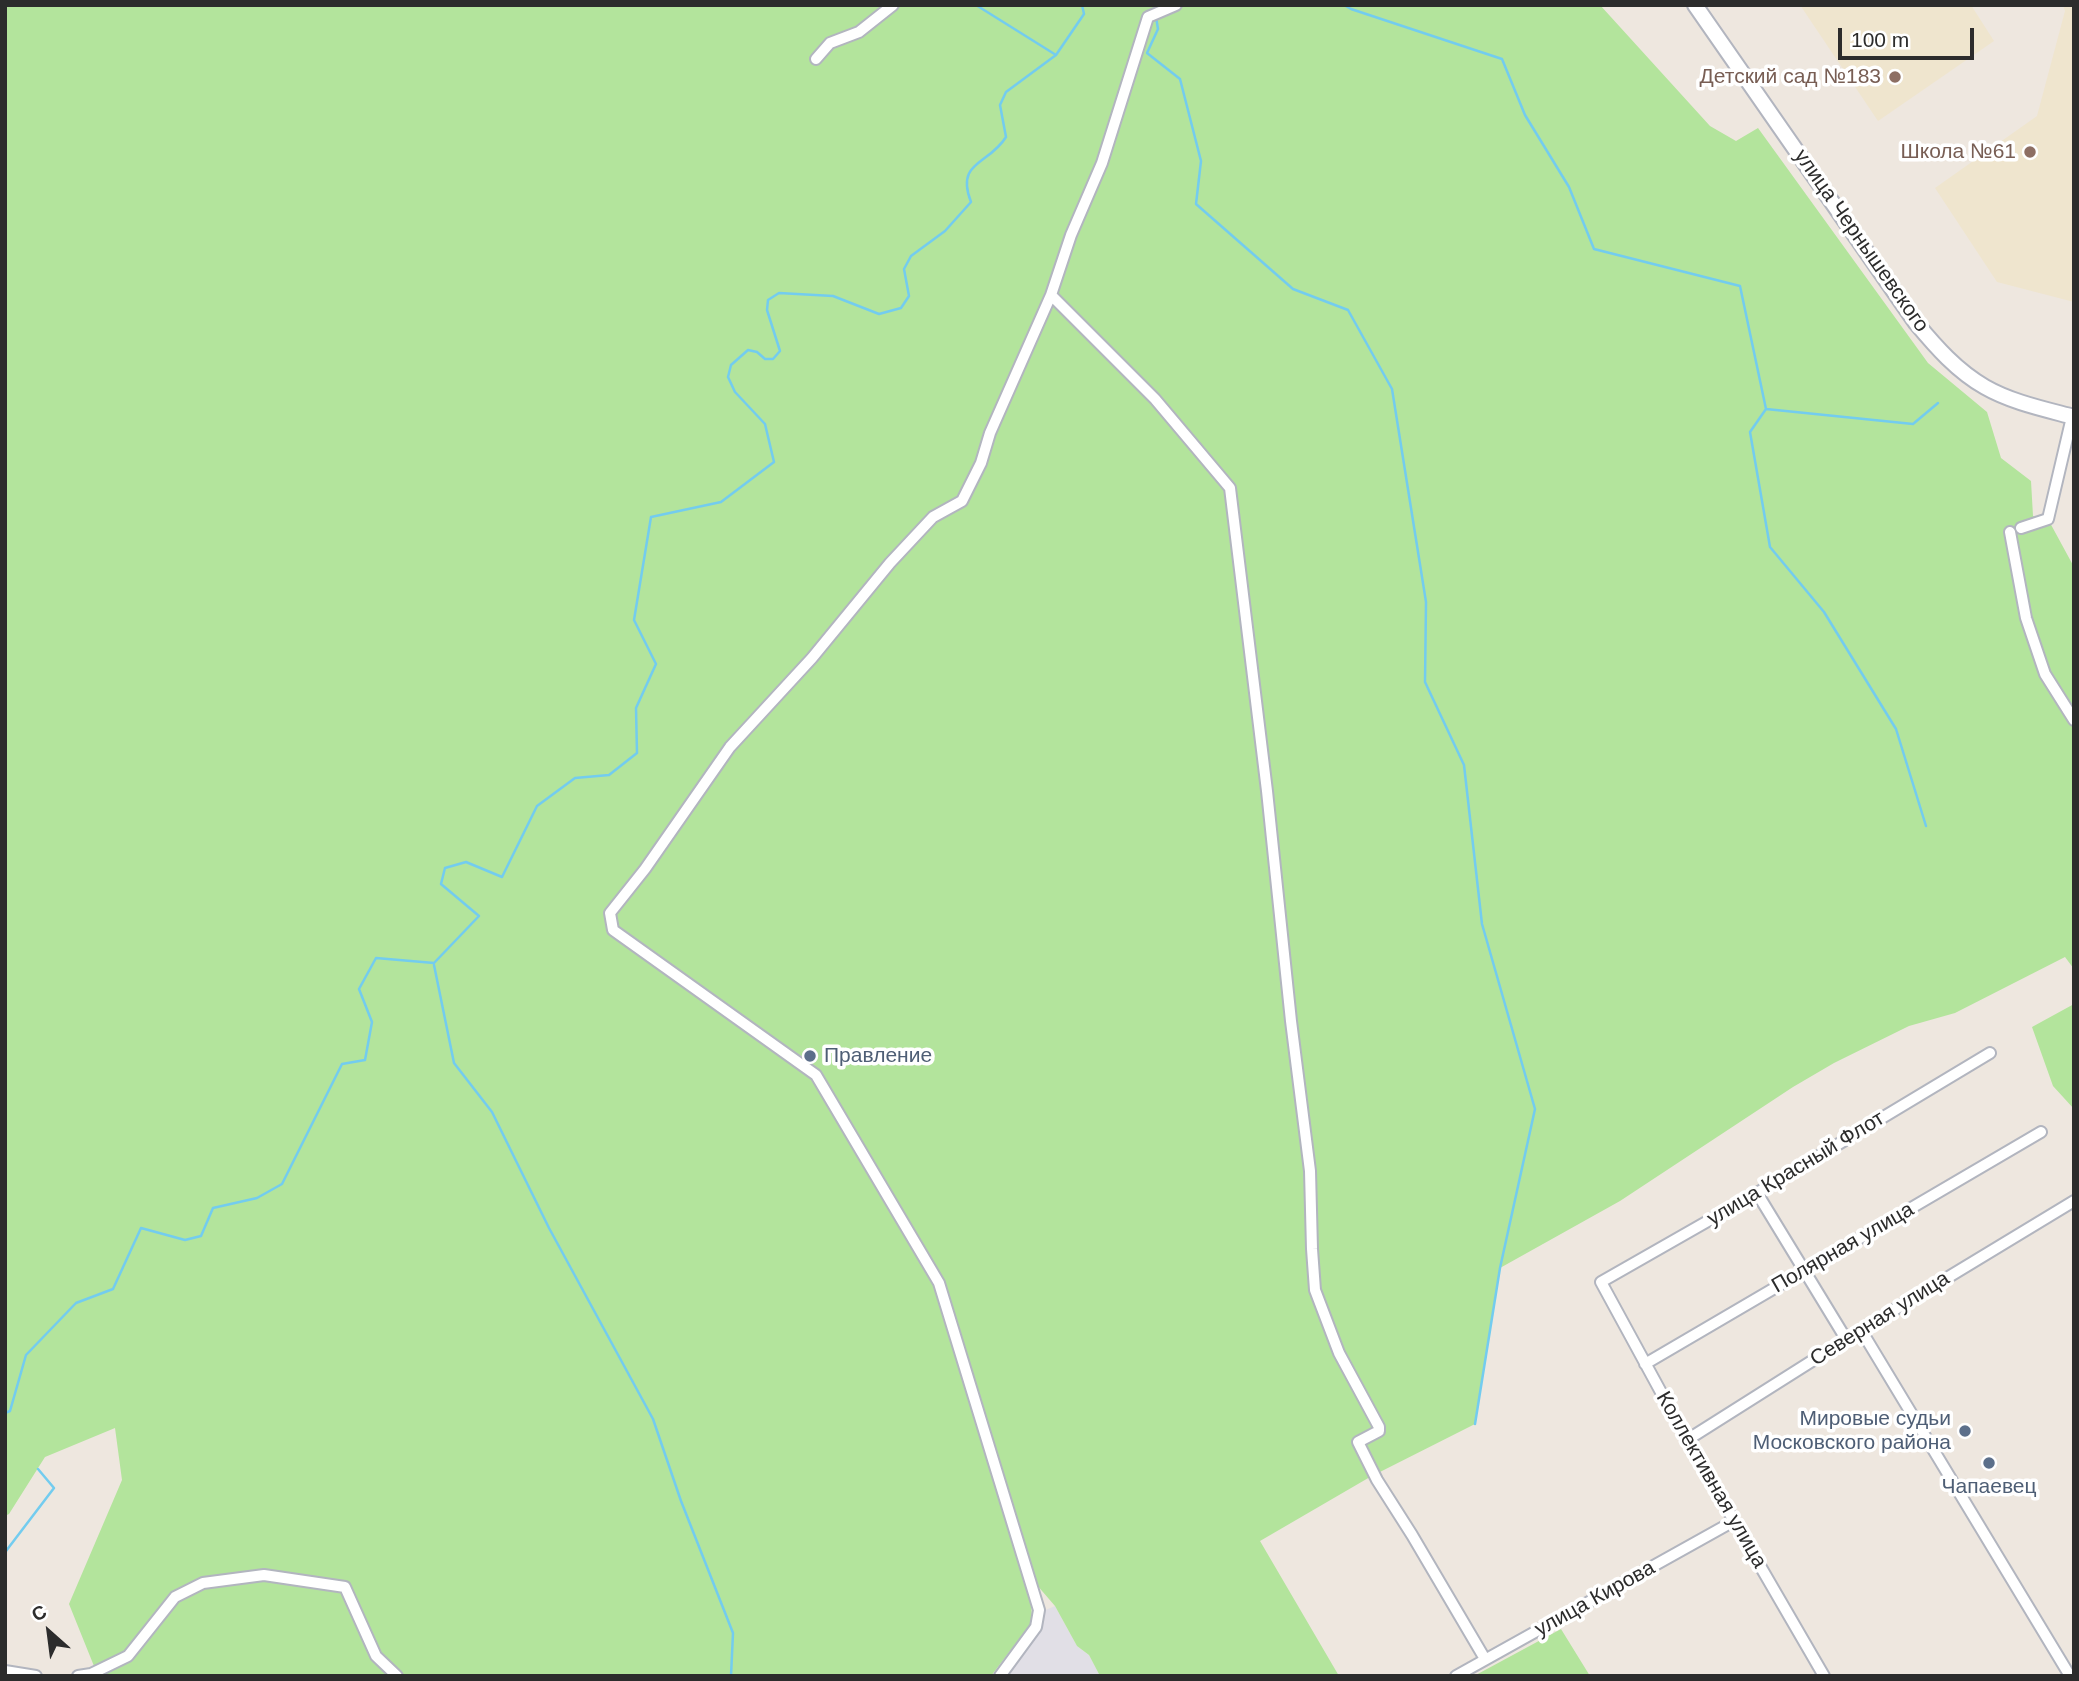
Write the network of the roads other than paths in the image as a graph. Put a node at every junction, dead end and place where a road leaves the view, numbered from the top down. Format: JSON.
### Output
{"nodes":[{"id":1,"x":893,"y":5,"type":"edge"},
{"id":2,"x":1176,"y":5,"type":"edge"},
{"id":3,"x":1695,"y":5,"type":"edge"},
{"id":4,"x":816,"y":60,"type":"dead end"},
{"id":5,"x":1051,"y":295,"type":"junction"},
{"id":6,"x":2073,"y":417,"type":"edge"},
{"id":7,"x":2074,"y":720,"type":"edge"},
{"id":8,"x":1990,"y":1053,"type":"dead end"},
{"id":9,"x":2042,"y":1132,"type":"dead end"},
{"id":10,"x":1757,"y":1193,"type":"junction"},
{"id":11,"x":2074,"y":1201,"type":"edge"},
{"id":12,"x":1804,"y":1271,"type":"junction"},
{"id":13,"x":1601,"y":1282,"type":"joint"},
{"id":14,"x":1861,"y":1330,"type":"junction"},
{"id":15,"x":1846,"y":1339,"type":"junction"},
{"id":16,"x":1645,"y":1364,"type":"junction"},
{"id":17,"x":1687,"y":1440,"type":"junction"},
{"id":18,"x":1734,"y":1521,"type":"junction"},
{"id":19,"x":1485,"y":1659,"type":"junction"},
{"id":20,"x":5,"y":1671,"type":"edge"},
{"id":21,"x":36,"y":1676,"type":"edge"},
{"id":22,"x":78,"y":1676,"type":"edge"},
{"id":23,"x":397,"y":1676,"type":"edge"},
{"id":24,"x":1000,"y":1676,"type":"edge"},
{"id":25,"x":1455,"y":1676,"type":"edge"},
{"id":26,"x":1825,"y":1676,"type":"edge"},
{"id":27,"x":2070,"y":1676,"type":"edge"}],
"edges":[{"from":1,"to":4,"type":"street"},
{"from":2,"to":5,"type":"street"},
{"from":3,"to":6,"type":"street","name":"улица Чернышевского"},
{"from":5,"to":19,"type":"street"},
{"from":5,"to":24,"type":"street"},
{"from":6,"to":7,"type":"street"},
{"from":8,"to":10,"type":"street","name":"улица Красный Флот"},
{"from":9,"to":12,"type":"street","name":"Полярная улица"},
{"from":10,"to":12,"type":"street"},
{"from":10,"to":13,"type":"street","name":"улица Красный Флот"},
{"from":11,"to":14,"type":"street","name":"Северная улица"},
{"from":12,"to":15,"type":"street"},
{"from":12,"to":16,"type":"street","name":"Полярная улица"},
{"from":13,"to":16,"type":"street","name":"Коллективная улица"},
{"from":14,"to":15,"type":"street","name":"Северная улица"},
{"from":14,"to":27,"type":"street"},
{"from":15,"to":17,"type":"street","name":"Северная улица"},
{"from":16,"to":17,"type":"street","name":"Коллективная улица"},
{"from":17,"to":18,"type":"street","name":"Коллективная улица"},
{"from":18,"to":19,"type":"street","name":"улица Кирова"},
{"from":18,"to":26,"type":"street","name":"Коллективная улица"},
{"from":19,"to":25,"type":"street","name":"улица Кирова"},
{"from":20,"to":21,"type":"street"},
{"from":22,"to":23,"type":"street"}]}
